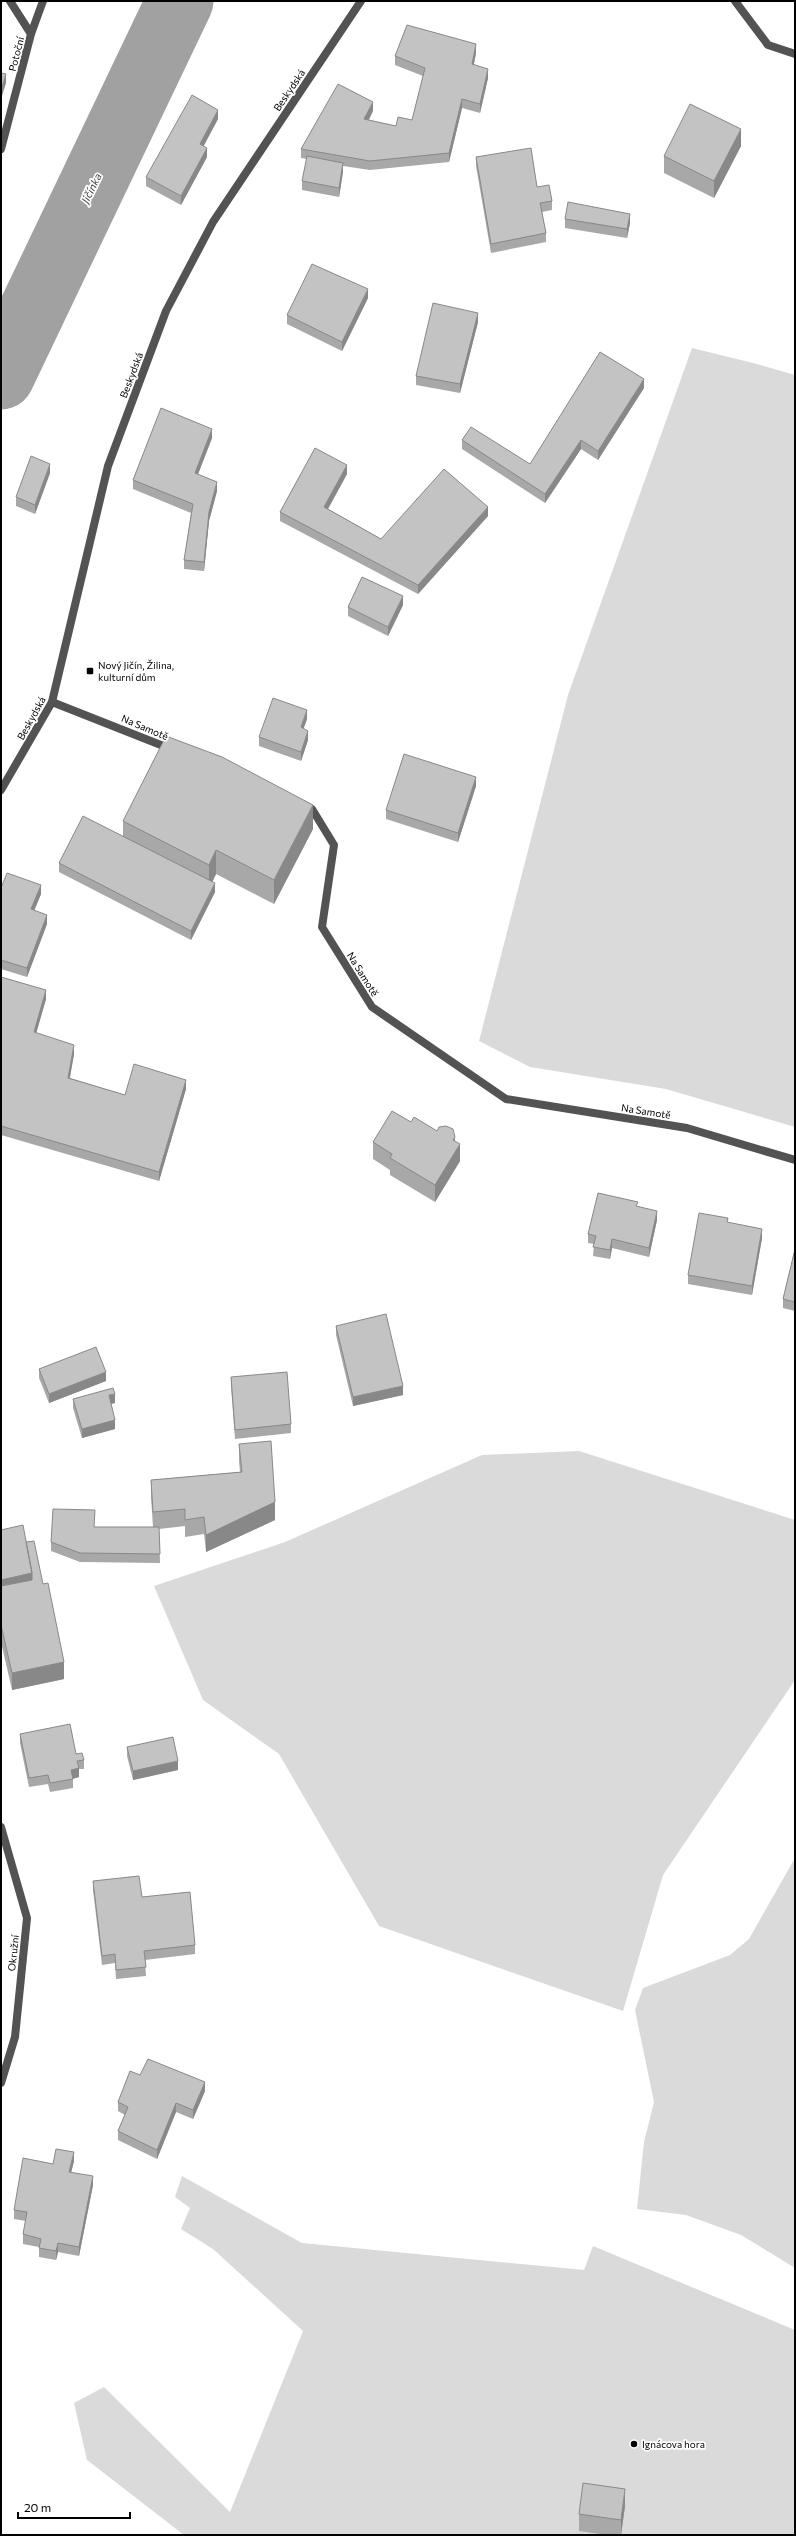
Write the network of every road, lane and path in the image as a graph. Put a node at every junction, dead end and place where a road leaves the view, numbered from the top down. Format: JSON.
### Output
{"nodes":[{"id":1,"x":10,"y":1,"type":"edge"},
{"id":2,"x":43,"y":1,"type":"edge"},
{"id":3,"x":361,"y":1,"type":"edge"},
{"id":4,"x":735,"y":1,"type":"edge"},
{"id":5,"x":31,"y":34,"type":"junction"},
{"id":6,"x":795,"y":54,"type":"edge"},
{"id":7,"x":1,"y":149,"type":"edge"},
{"id":8,"x":52,"y":702,"type":"junction"},
{"id":9,"x":182,"y":754,"type":"edge"},
{"id":10,"x":1,"y":790,"type":"edge"},
{"id":11,"x":298,"y":803,"type":"edge"},
{"id":12,"x":795,"y":1160,"type":"edge"},
{"id":13,"x":1,"y":1827,"type":"edge"},
{"id":14,"x":1,"y":2083,"type":"edge"}],
"edges":[{"from":1,"to":5,"type":"street","name":"Potoční"},
{"from":2,"to":5,"type":"street","name":"Potoční"},
{"from":3,"to":8,"type":"street","name":"Beskydská"},
{"from":4,"to":6,"type":"street"},
{"from":5,"to":7,"type":"street","name":"Potoční"},
{"from":8,"to":9,"type":"street","name":"Na Samotě"},
{"from":8,"to":10,"type":"street","name":"Beskydská"},
{"from":11,"to":12,"type":"street","name":"Na Samotě"},
{"from":13,"to":14,"type":"street","name":"Okružní"}]}
